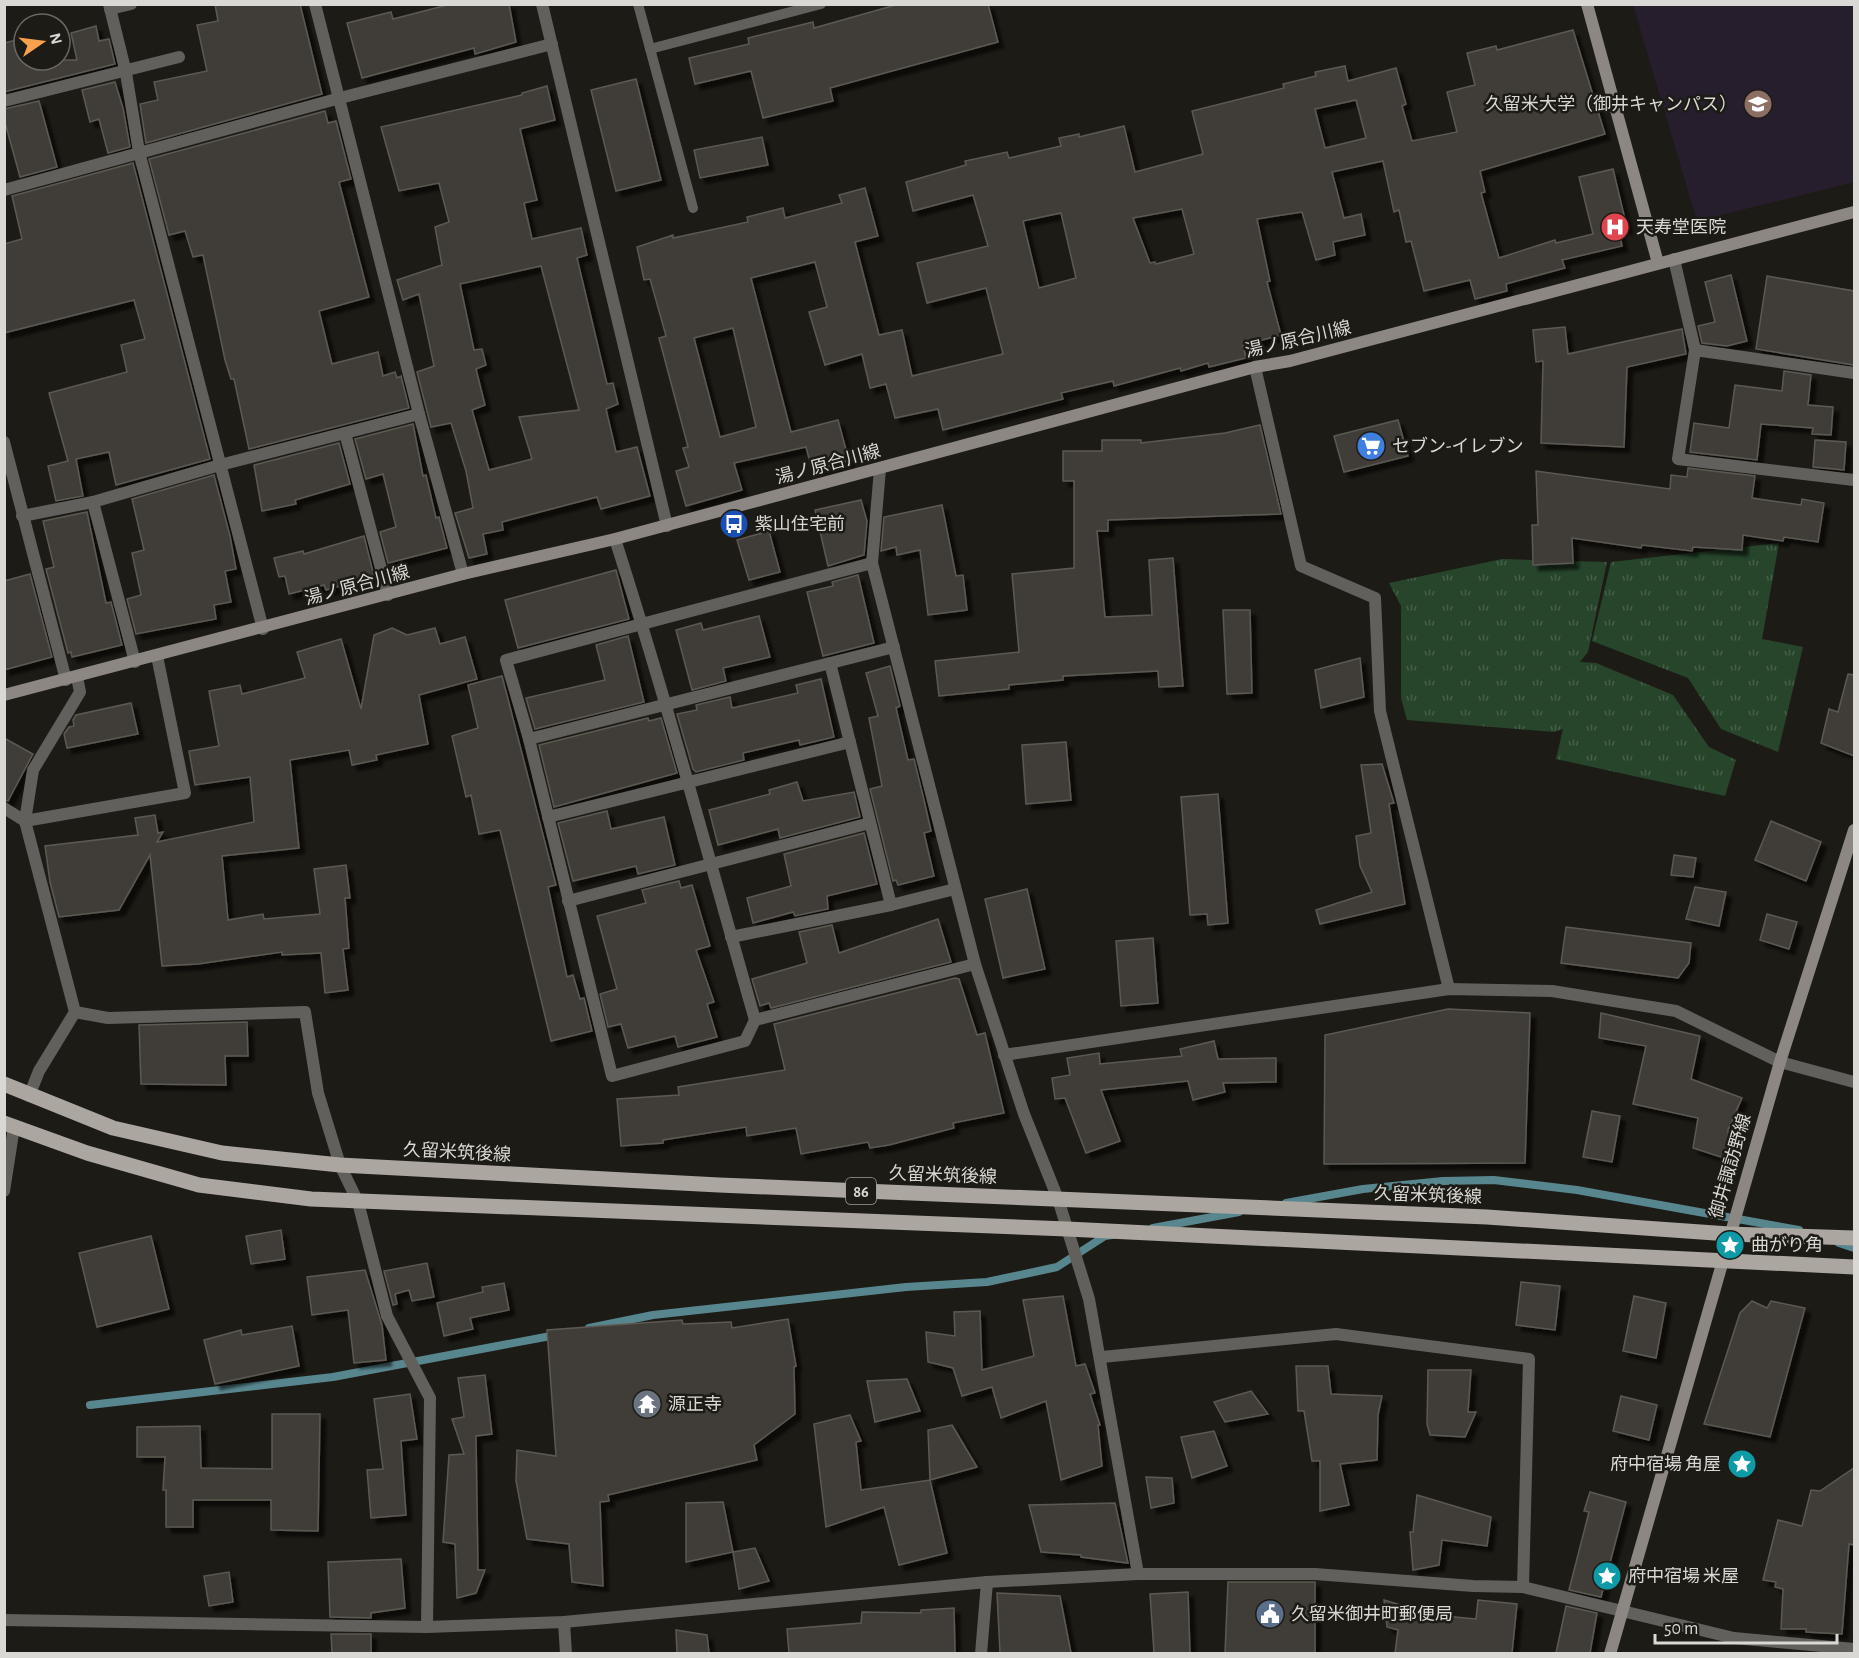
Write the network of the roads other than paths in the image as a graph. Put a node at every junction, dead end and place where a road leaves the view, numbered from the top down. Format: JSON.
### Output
{"nodes":[{"id":1,"x":131,"y":4,"type":"edge"},
{"id":2,"x":315,"y":4,"type":"edge"},
{"id":3,"x":542,"y":4,"type":"edge"},
{"id":4,"x":638,"y":4,"type":"edge"},
{"id":5,"x":821,"y":4,"type":"edge"},
{"id":6,"x":1587,"y":4,"type":"edge"},
{"id":7,"x":109,"y":7,"type":"edge"},
{"id":8,"x":552,"y":44,"type":"junction"},
{"id":9,"x":650,"y":49,"type":"junction"},
{"id":10,"x":179,"y":57,"type":"dead end"},
{"id":11,"x":126,"y":72,"type":"junction"},
{"id":12,"x":340,"y":98,"type":"junction"},
{"id":13,"x":4,"y":101,"type":"edge"},
{"id":14,"x":139,"y":152,"type":"junction"},
{"id":15,"x":4,"y":190,"type":"edge"},
{"id":16,"x":693,"y":208,"type":"dead end"},
{"id":17,"x":1854,"y":212,"type":"edge"},
{"id":18,"x":1674,"y":259,"type":"junction"},
{"id":19,"x":1658,"y":263,"type":"junction"},
{"id":20,"x":1695,"y":350,"type":"junction"},
{"id":21,"x":1255,"y":367,"type":"junction"},
{"id":22,"x":1854,"y":373,"type":"edge"},
{"id":23,"x":419,"y":414,"type":"junction"},
{"id":24,"x":345,"y":433,"type":"junction"},
{"id":25,"x":4,"y":442,"type":"edge"},
{"id":26,"x":220,"y":465,"type":"junction"},
{"id":27,"x":880,"y":469,"type":"junction"},
{"id":28,"x":1854,"y":480,"type":"edge"},
{"id":29,"x":93,"y":502,"type":"junction"},
{"id":30,"x":22,"y":516,"type":"junction"},
{"id":31,"x":667,"y":526,"type":"junction"},
{"id":32,"x":615,"y":539,"type":"junction"},
{"id":33,"x":872,"y":563,"type":"junction"},
{"id":34,"x":463,"y":574,"type":"junction"},
{"id":35,"x":388,"y":595,"type":"junction"},
{"id":36,"x":642,"y":624,"type":"junction"},
{"id":37,"x":263,"y":629,"type":"junction"},
{"id":38,"x":894,"y":647,"type":"junction"},
{"id":39,"x":156,"y":656,"type":"junction"},
{"id":40,"x":135,"y":662,"type":"junction"},
{"id":41,"x":830,"y":663,"type":"junction"},
{"id":42,"x":72,"y":679,"type":"junction"},
{"id":43,"x":4,"y":695,"type":"edge"},
{"id":44,"x":665,"y":704,"type":"junction"},
{"id":45,"x":529,"y":739,"type":"junction"},
{"id":46,"x":850,"y":742,"type":"junction"},
{"id":47,"x":687,"y":783,"type":"junction"},
{"id":48,"x":4,"y":808,"type":"edge"},
{"id":49,"x":548,"y":818,"type":"junction"},
{"id":50,"x":25,"y":821,"type":"junction"},
{"id":51,"x":870,"y":823,"type":"junction"},
{"id":52,"x":1854,"y":830,"type":"edge"},
{"id":53,"x":712,"y":864,"type":"junction"},
{"id":54,"x":955,"y":889,"type":"junction"},
{"id":55,"x":568,"y":901,"type":"junction"},
{"id":56,"x":891,"y":905,"type":"junction"},
{"id":57,"x":731,"y":937,"type":"junction"},
{"id":58,"x":975,"y":964,"type":"junction"},
{"id":59,"x":1449,"y":989,"type":"junction"},
{"id":60,"x":75,"y":1011,"type":"junction"},
{"id":61,"x":755,"y":1020,"type":"junction"},
{"id":62,"x":1004,"y":1055,"type":"junction"},
{"id":63,"x":1780,"y":1062,"type":"junction"},
{"id":64,"x":1854,"y":1082,"type":"edge"},
{"id":65,"x":4,"y":1084,"type":"edge"},
{"id":66,"x":29,"y":1096,"type":"junction"},
{"id":67,"x":9,"y":1125,"type":"edge"},
{"id":68,"x":340,"y":1165,"type":"junction"},
{"id":69,"x":4,"y":1191,"type":"edge"},
{"id":70,"x":1058,"y":1199,"type":"junction"},
{"id":71,"x":358,"y":1202,"type":"junction"},
{"id":72,"x":1067,"y":1229,"type":"junction"},
{"id":73,"x":1729,"y":1234,"type":"junction"},
{"id":74,"x":1854,"y":1238,"type":"edge"},
{"id":75,"x":1721,"y":1260,"type":"junction"},
{"id":76,"x":1854,"y":1267,"type":"edge"},
{"id":77,"x":1101,"y":1358,"type":"junction"},
{"id":78,"x":1138,"y":1574,"type":"junction"},
{"id":79,"x":987,"y":1582,"type":"junction"},
{"id":80,"x":1522,"y":1587,"type":"junction"},
{"id":81,"x":1621,"y":1610,"type":"junction"},
{"id":82,"x":4,"y":1620,"type":"edge"},
{"id":83,"x":564,"y":1622,"type":"junction"},
{"id":84,"x":427,"y":1627,"type":"junction"},
{"id":85,"x":1854,"y":1649,"type":"edge"},
{"id":86,"x":566,"y":1653,"type":"edge"},
{"id":87,"x":981,"y":1653,"type":"edge"},
{"id":88,"x":1610,"y":1653,"type":"edge"}],
"edges":[{"from":1,"to":7,"type":"street"},
{"from":2,"to":12,"type":"street"},
{"from":3,"to":8,"type":"street"},
{"from":4,"to":9,"type":"lane"},
{"from":5,"to":9,"type":"lane"},
{"from":6,"to":19,"type":"main road"},
{"from":7,"to":11,"type":"street"},
{"from":8,"to":12,"type":"street"},
{"from":8,"to":31,"type":"street"},
{"from":9,"to":16,"type":"lane"},
{"from":10,"to":11,"type":"street"},
{"from":11,"to":13,"type":"street"},
{"from":11,"to":14,"type":"street"},
{"from":12,"to":14,"type":"street"},
{"from":12,"to":23,"type":"street"},
{"from":14,"to":15,"type":"street"},
{"from":14,"to":26,"type":"street"},
{"from":17,"to":18,"type":"main road"},
{"from":18,"to":19,"type":"main road"},
{"from":18,"to":20,"type":"street"},
{"from":19,"to":21,"type":"main road","name":"湯ノ原合川線"},
{"from":20,"to":22,"type":"street"},
{"from":20,"to":28,"type":"street"},
{"from":21,"to":27,"type":"main road","name":"湯ノ原合川線"},
{"from":21,"to":59,"type":"street"},
{"from":23,"to":24,"type":"street"},
{"from":23,"to":34,"type":"street"},
{"from":24,"to":26,"type":"street"},
{"from":24,"to":35,"type":"street"},
{"from":25,"to":30,"type":"street"},
{"from":26,"to":29,"type":"street"},
{"from":26,"to":37,"type":"street"},
{"from":27,"to":31,"type":"main road","name":"湯ノ原合川線"},
{"from":27,"to":33,"type":"street"},
{"from":29,"to":30,"type":"street"},
{"from":29,"to":40,"type":"street"},
{"from":30,"to":42,"type":"street"},
{"from":31,"to":32,"type":"main road","name":"湯ノ原合川線"},
{"from":32,"to":34,"type":"main road","name":"湯ノ原合川線"},
{"from":32,"to":36,"type":"street"},
{"from":33,"to":36,"type":"street"},
{"from":33,"to":38,"type":"street"},
{"from":34,"to":35,"type":"main road","name":"湯ノ原合川線"},
{"from":35,"to":37,"type":"main road","name":"湯ノ原合川線"},
{"from":36,"to":44,"type":"street"},
{"from":36,"to":45,"type":"street"},
{"from":37,"to":39,"type":"main road","name":"湯ノ原合川線"},
{"from":38,"to":41,"type":"street"},
{"from":38,"to":54,"type":"street"},
{"from":39,"to":40,"type":"main road","name":"湯ノ原合川線"},
{"from":39,"to":50,"type":"street"},
{"from":40,"to":42,"type":"main road","name":"湯ノ原合川線"},
{"from":41,"to":44,"type":"street"},
{"from":41,"to":46,"type":"street"},
{"from":42,"to":43,"type":"main road","name":"湯ノ原合川線"},
{"from":42,"to":50,"type":"street"},
{"from":44,"to":45,"type":"street"},
{"from":44,"to":47,"type":"street"},
{"from":45,"to":49,"type":"street"},
{"from":46,"to":47,"type":"street"},
{"from":46,"to":51,"type":"street"},
{"from":47,"to":49,"type":"street"},
{"from":47,"to":53,"type":"street"},
{"from":48,"to":50,"type":"street"},
{"from":49,"to":55,"type":"street"},
{"from":50,"to":60,"type":"street"},
{"from":51,"to":53,"type":"street"},
{"from":51,"to":56,"type":"street"},
{"from":52,"to":63,"type":"main road","name":"御井諏訪野線"},
{"from":53,"to":55,"type":"street"},
{"from":53,"to":57,"type":"street"},
{"from":54,"to":56,"type":"street"},
{"from":54,"to":58,"type":"street"},
{"from":55,"to":61,"type":"street"},
{"from":56,"to":57,"type":"street"},
{"from":57,"to":61,"type":"street"},
{"from":58,"to":61,"type":"street"},
{"from":58,"to":62,"type":"street"},
{"from":59,"to":62,"type":"street"},
{"from":59,"to":63,"type":"street"},
{"from":60,"to":66,"type":"street"},
{"from":60,"to":68,"type":"street"},
{"from":62,"to":70,"type":"street"},
{"from":63,"to":64,"type":"street"},
{"from":63,"to":73,"type":"main road","name":"御井諏訪野線"},
{"from":65,"to":66,"type":"main road","name":"久留米筑後線","number":"86"},
{"from":66,"to":68,"type":"main road","name":"久留米筑後線","number":"86"},
{"from":67,"to":69,"type":"street"},
{"from":67,"to":71,"type":"main road","number":"86"},
{"from":68,"to":70,"type":"main road","name":"久留米筑後線","number":"86"},
{"from":68,"to":71,"type":"street"},
{"from":70,"to":72,"type":"street"},
{"from":70,"to":73,"type":"main road","name":"久留米筑後線","number":"86"},
{"from":71,"to":72,"type":"main road","number":"86"},
{"from":71,"to":84,"type":"street"},
{"from":72,"to":75,"type":"main road","number":"86"},
{"from":72,"to":77,"type":"street"},
{"from":73,"to":74,"type":"main road","name":"久留米筑後線","number":"86"},
{"from":73,"to":75,"type":"main road","name":"御井諏訪野線"},
{"from":75,"to":76,"type":"main road","number":"86"},
{"from":75,"to":81,"type":"main road","name":"御井諏訪野線"},
{"from":77,"to":78,"type":"street"},
{"from":77,"to":80,"type":"street"},
{"from":78,"to":79,"type":"street"},
{"from":78,"to":80,"type":"street"},
{"from":79,"to":83,"type":"street"},
{"from":79,"to":87,"type":"street"},
{"from":80,"to":81,"type":"street"},
{"from":81,"to":85,"type":"street"},
{"from":81,"to":88,"type":"main road","name":"御井諏訪野線"},
{"from":82,"to":84,"type":"street"},
{"from":83,"to":84,"type":"street"},
{"from":83,"to":86,"type":"street"}]}
